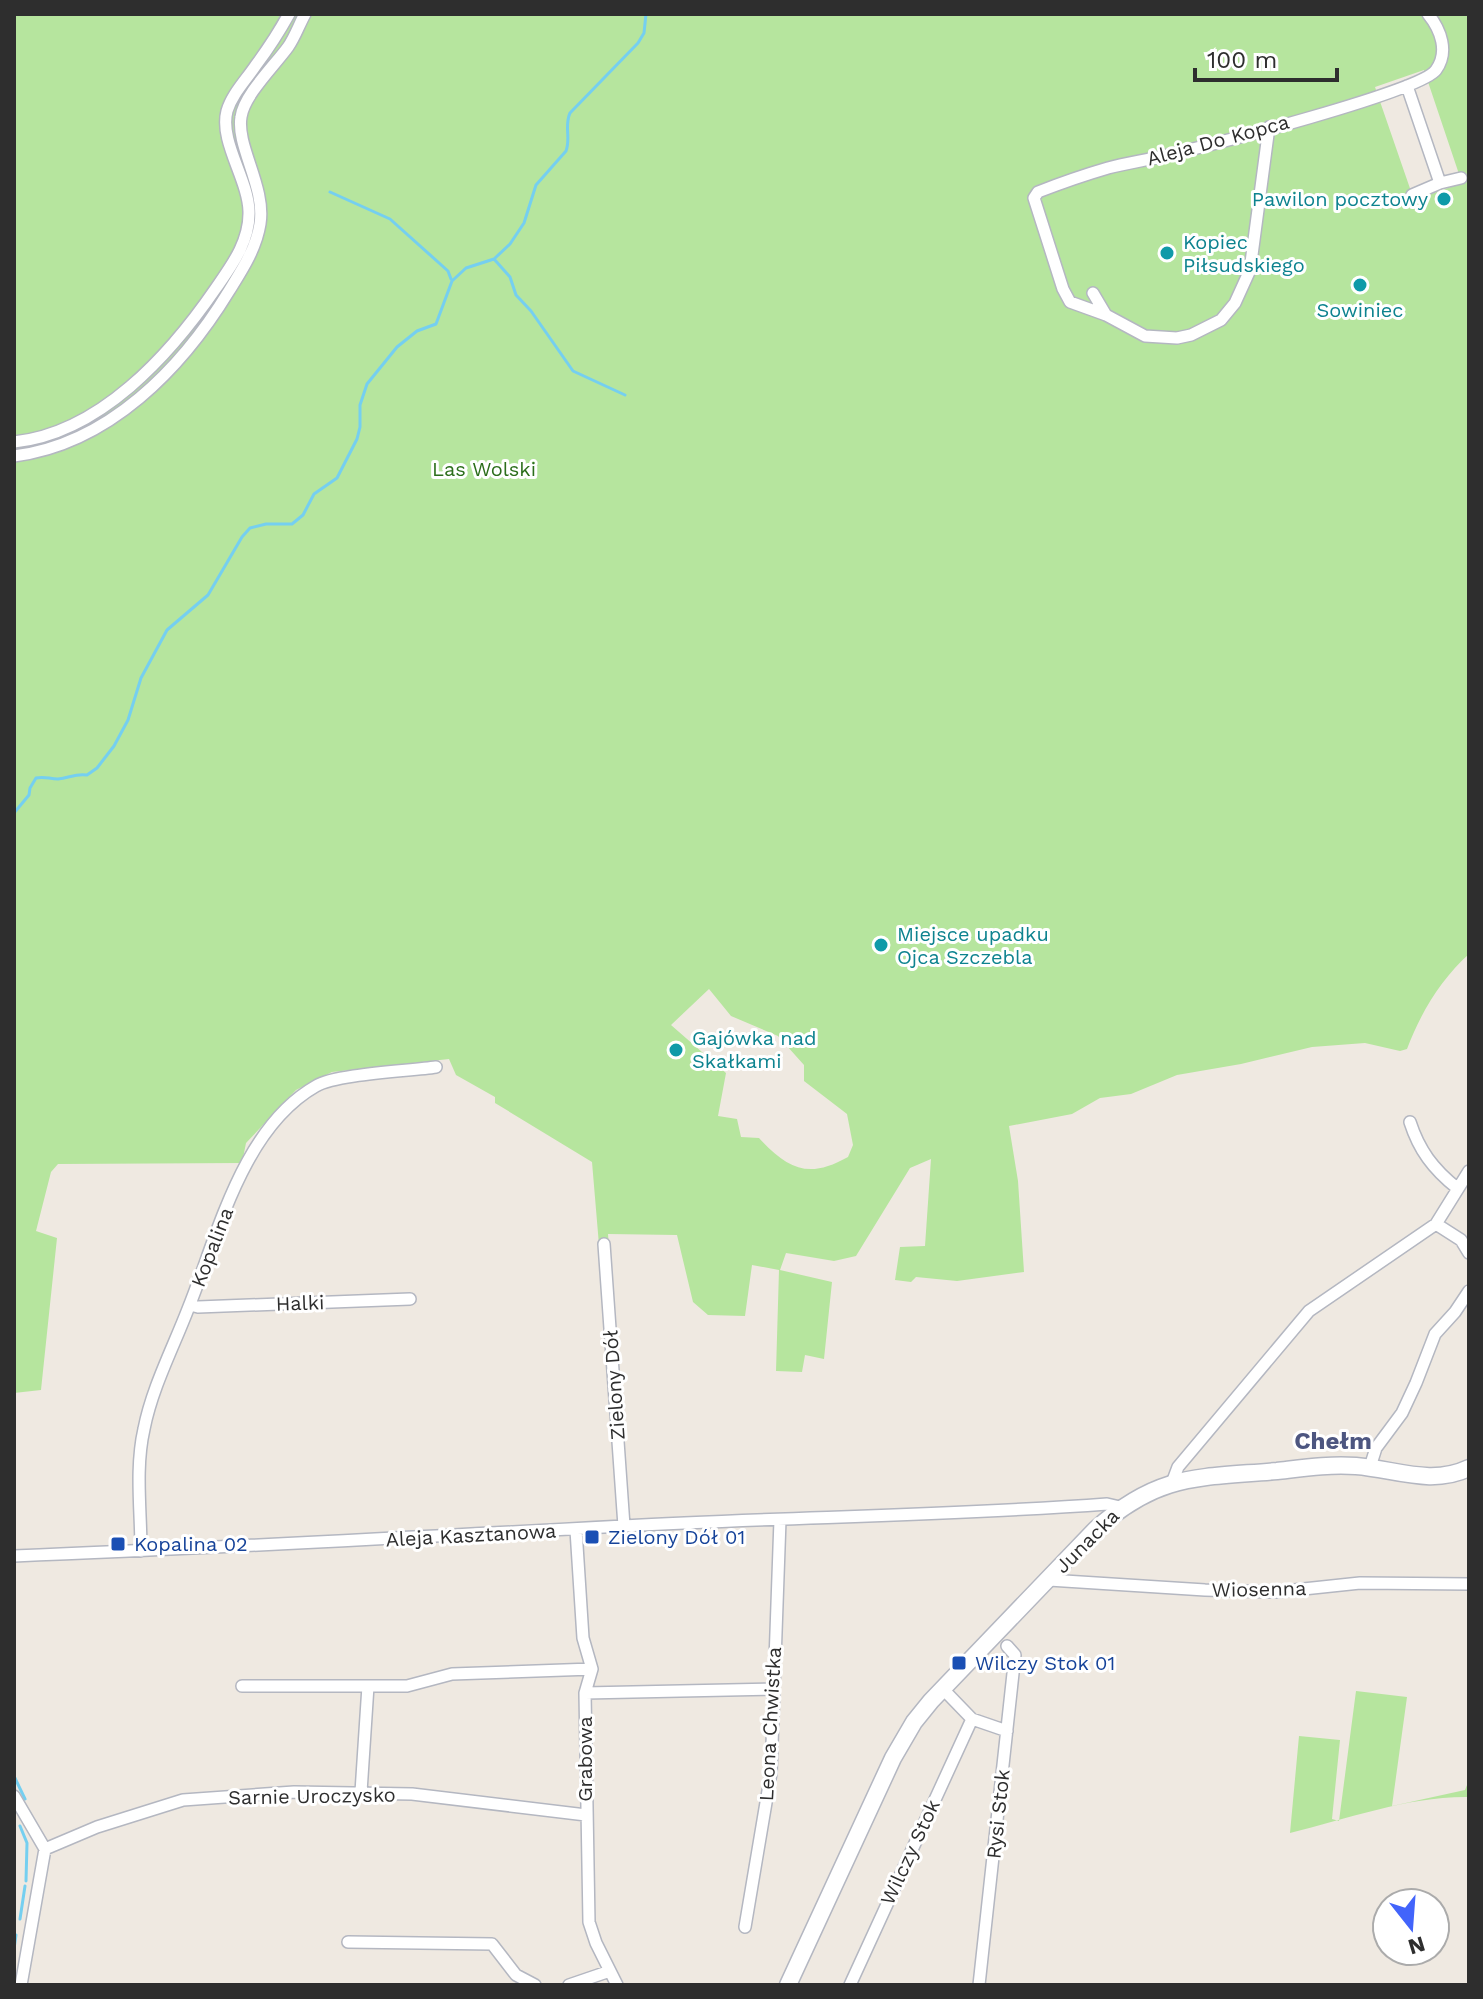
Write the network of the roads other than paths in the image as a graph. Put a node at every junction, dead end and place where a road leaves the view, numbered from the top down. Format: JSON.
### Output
{"nodes":[{"id":1,"x":289,"y":14,"type":"edge"},
{"id":2,"x":305,"y":14,"type":"edge"},
{"id":3,"x":1428,"y":14,"type":"edge"},
{"id":4,"x":1407,"y":86,"type":"junction"},
{"id":5,"x":1269,"y":127,"type":"junction"},
{"id":6,"x":1461,"y":178,"type":"dead end"},
{"id":7,"x":1440,"y":183,"type":"junction"},
{"id":8,"x":1412,"y":195,"type":"dead end"},
{"id":9,"x":1093,"y":293,"type":"dead end"},
{"id":10,"x":1106,"y":315,"type":"junction"},
{"id":11,"x":14,"y":442,"type":"edge"},
{"id":12,"x":14,"y":456,"type":"edge"},
{"id":13,"x":436,"y":1067,"type":"dead end"},
{"id":14,"x":1410,"y":1122,"type":"dead end"},
{"id":15,"x":1469,"y":1171,"type":"edge"},
{"id":16,"x":1457,"y":1188,"type":"junction"},
{"id":17,"x":1436,"y":1224,"type":"junction"},
{"id":18,"x":604,"y":1244,"type":"dead end"},
{"id":19,"x":1469,"y":1253,"type":"edge"},
{"id":20,"x":1469,"y":1291,"type":"edge"},
{"id":21,"x":410,"y":1299,"type":"dead end"},
{"id":22,"x":190,"y":1305,"type":"junction"},
{"id":23,"x":1370,"y":1467,"type":"junction"},
{"id":24,"x":1469,"y":1468,"type":"edge"},
{"id":25,"x":1172,"y":1483,"type":"junction"},
{"id":26,"x":1120,"y":1507,"type":"junction"},
{"id":27,"x":780,"y":1520,"type":"junction"},
{"id":28,"x":624,"y":1526,"type":"junction"},
{"id":29,"x":576,"y":1530,"type":"junction"},
{"id":30,"x":141,"y":1551,"type":"junction"},
{"id":31,"x":14,"y":1556,"type":"edge"},
{"id":32,"x":1049,"y":1580,"type":"junction"},
{"id":33,"x":1469,"y":1584,"type":"edge"},
{"id":34,"x":1007,"y":1646,"type":"dead end"},
{"id":35,"x":592,"y":1669,"type":"junction"},
{"id":36,"x":242,"y":1686,"type":"dead end"},
{"id":37,"x":368,"y":1686,"type":"junction"},
{"id":38,"x":773,"y":1689,"type":"junction"},
{"id":39,"x":943,"y":1689,"type":"junction"},
{"id":40,"x":585,"y":1693,"type":"junction"},
{"id":41,"x":972,"y":1719,"type":"junction"},
{"id":42,"x":1007,"y":1731,"type":"junction"},
{"id":43,"x":361,"y":1792,"type":"junction"},
{"id":44,"x":14,"y":1796,"type":"edge"},
{"id":45,"x":586,"y":1815,"type":"junction"},
{"id":46,"x":45,"y":1849,"type":"junction"},
{"id":47,"x":745,"y":1927,"type":"dead end"},
{"id":48,"x":348,"y":1942,"type":"dead end"},
{"id":49,"x":610,"y":1971,"type":"junction"},
{"id":50,"x":21,"y":1985,"type":"edge"},
{"id":51,"x":535,"y":1985,"type":"edge"},
{"id":52,"x":569,"y":1985,"type":"edge"},
{"id":53,"x":617,"y":1985,"type":"edge"},
{"id":54,"x":788,"y":1985,"type":"edge"},
{"id":55,"x":850,"y":1985,"type":"edge"},
{"id":56,"x":979,"y":1985,"type":"edge"}],
"edges":[{"from":1,"to":11,"type":"street"},
{"from":2,"to":12,"type":"street"},
{"from":3,"to":4,"type":"street","name":"Aleja Do Kopca"},
{"from":4,"to":5,"type":"street","name":"Aleja Do Kopca"},
{"from":4,"to":7,"type":"street"},
{"from":5,"to":10,"type":"street"},
{"from":5,"to":10,"type":"street","name":"Aleja Do Kopca"},
{"from":6,"to":7,"type":"street"},
{"from":7,"to":8,"type":"street"},
{"from":9,"to":10,"type":"street"},
{"from":13,"to":22,"type":"street","name":"Kopalina"},
{"from":14,"to":16,"type":"street"},
{"from":15,"to":16,"type":"street"},
{"from":16,"to":17,"type":"street"},
{"from":17,"to":19,"type":"street"},
{"from":17,"to":25,"type":"street"},
{"from":18,"to":28,"type":"street","name":"Zielony Dół"},
{"from":20,"to":23,"type":"street"},
{"from":21,"to":22,"type":"street","name":"Halki"},
{"from":22,"to":30,"type":"street","name":"Kopalina"},
{"from":23,"to":24,"type":"street","name":"Junacka"},
{"from":23,"to":25,"type":"street","name":"Junacka"},
{"from":25,"to":26,"type":"street","name":"Junacka"},
{"from":26,"to":27,"type":"street","name":"Aleja Kasztanowa"},
{"from":26,"to":32,"type":"street","name":"Junacka"},
{"from":27,"to":28,"type":"street","name":"Aleja Kasztanowa"},
{"from":27,"to":38,"type":"street","name":"Leona Chwistka"},
{"from":28,"to":29,"type":"street","name":"Aleja Kasztanowa"},
{"from":29,"to":30,"type":"street","name":"Aleja Kasztanowa"},
{"from":29,"to":35,"type":"street"},
{"from":30,"to":31,"type":"street","name":"Aleja Kasztanowa"},
{"from":32,"to":33,"type":"street","name":"Wiosenna"},
{"from":32,"to":39,"type":"street","name":"Junacka"},
{"from":34,"to":42,"type":"street","name":"Rysi Stok"},
{"from":35,"to":37,"type":"street"},
{"from":35,"to":40,"type":"street","name":"Grabowa"},
{"from":36,"to":37,"type":"street"},
{"from":37,"to":43,"type":"street"},
{"from":38,"to":40,"type":"street"},
{"from":38,"to":47,"type":"street","name":"Leona Chwistka"},
{"from":39,"to":41,"type":"street"},
{"from":39,"to":54,"type":"street","name":"Junacka"},
{"from":40,"to":45,"type":"street","name":"Grabowa"},
{"from":41,"to":42,"type":"street"},
{"from":41,"to":55,"type":"street","name":"Wilczy Stok"},
{"from":42,"to":56,"type":"street","name":"Rysi Stok"},
{"from":43,"to":45,"type":"street","name":"Sarnie Uroczysko"},
{"from":43,"to":46,"type":"street","name":"Sarnie Uroczysko"},
{"from":44,"to":46,"type":"street"},
{"from":45,"to":49,"type":"street","name":"Grabowa"},
{"from":46,"to":50,"type":"street"},
{"from":48,"to":51,"type":"street"},
{"from":49,"to":52,"type":"street"},
{"from":49,"to":53,"type":"street","name":"Grabowa"}]}
